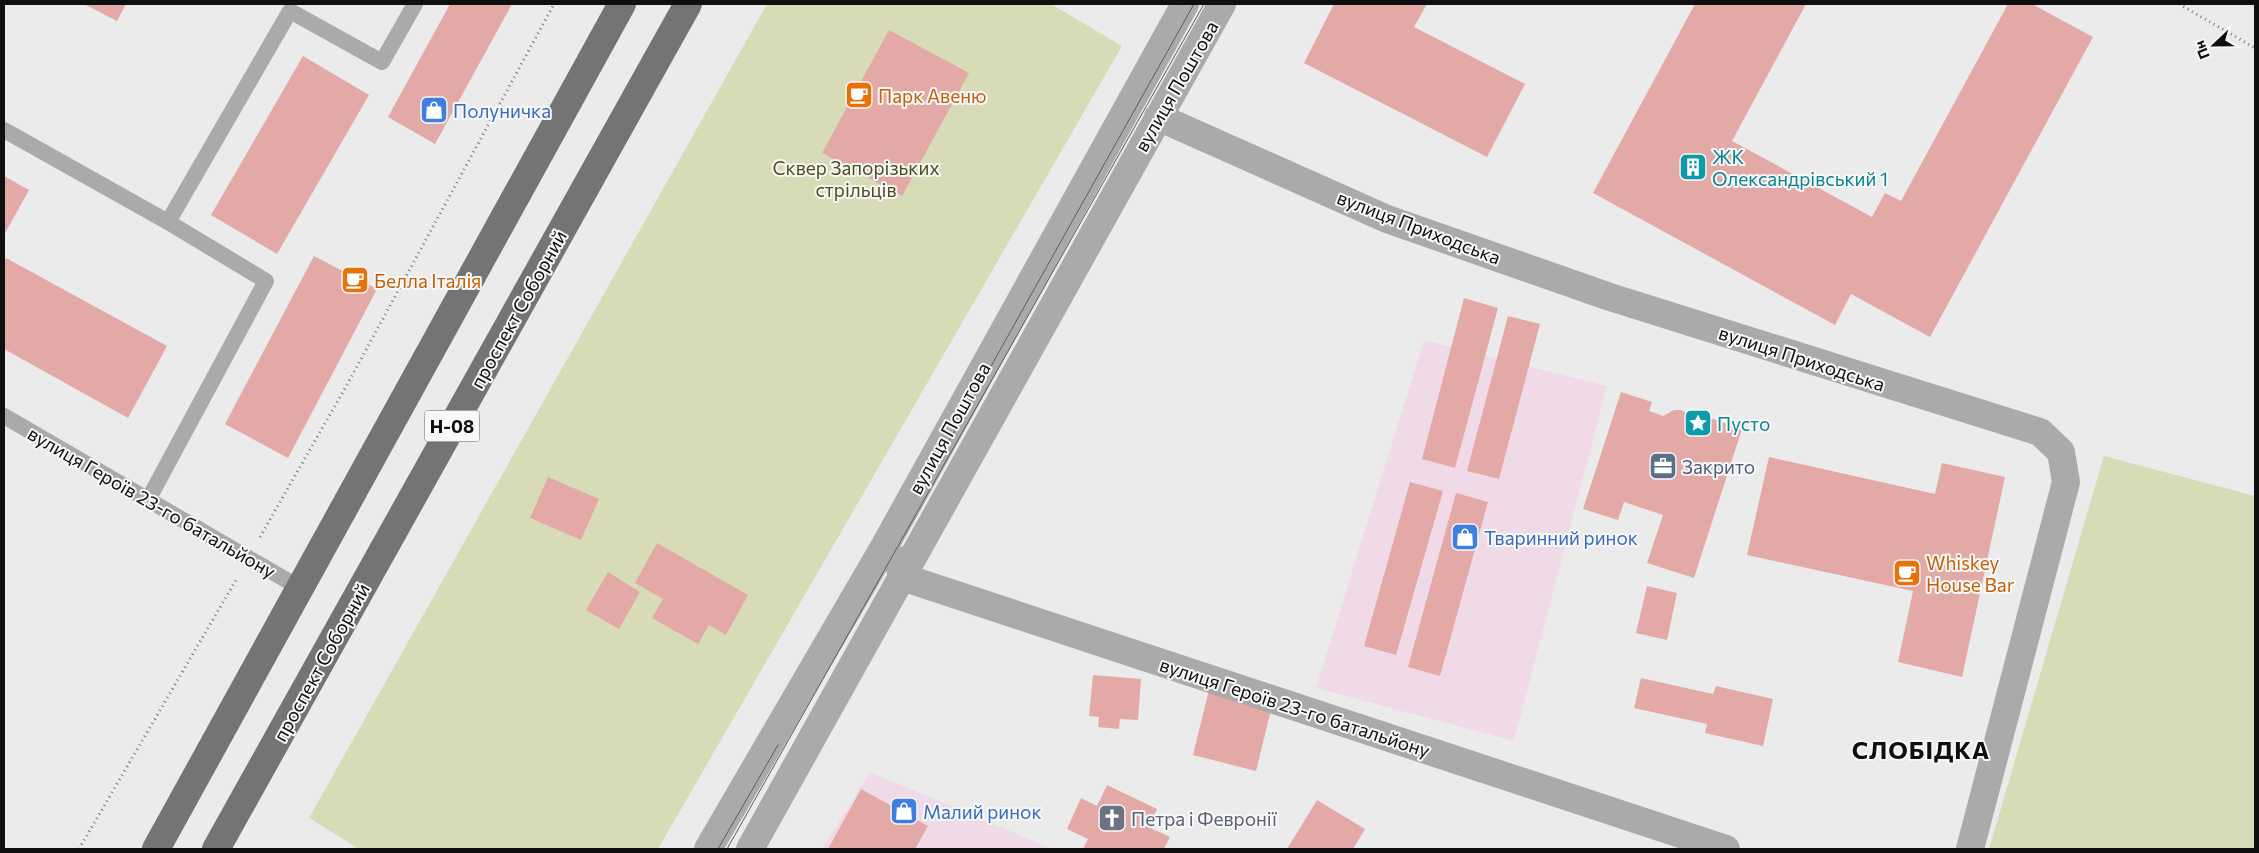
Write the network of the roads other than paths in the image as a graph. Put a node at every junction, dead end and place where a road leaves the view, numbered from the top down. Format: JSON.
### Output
{"nodes":[{"id":1,"x":415,"y":4,"type":"edge"},
{"id":2,"x":622,"y":4,"type":"edge"},
{"id":3,"x":688,"y":4,"type":"edge"},
{"id":4,"x":1185,"y":4,"type":"edge"},
{"id":5,"x":1222,"y":4,"type":"edge"},
{"id":6,"x":292,"y":7,"type":"edge"},
{"id":7,"x":1158,"y":117,"type":"junction"},
{"id":8,"x":4,"y":130,"type":"edge"},
{"id":9,"x":168,"y":222,"type":"junction"},
{"id":10,"x":4,"y":416,"type":"edge"},
{"id":11,"x":148,"y":500,"type":"junction"},
{"id":12,"x":884,"y":546,"type":"junction"},
{"id":13,"x":902,"y":577,"type":"junction"},
{"id":14,"x":300,"y":588,"type":"junction"},
{"id":15,"x":156,"y":849,"type":"edge"},
{"id":16,"x":216,"y":849,"type":"edge"},
{"id":17,"x":708,"y":849,"type":"edge"},
{"id":18,"x":750,"y":849,"type":"edge"},
{"id":19,"x":1726,"y":849,"type":"edge"},
{"id":20,"x":1970,"y":849,"type":"edge"}],
"edges":[{"from":1,"to":6,"type":"lane"},
{"from":2,"to":14,"type":"main road","number":"Н-08"},
{"from":3,"to":16,"type":"main road","name":"проспект Соборний","number":"Н-08"},
{"from":4,"to":12,"type":"street","name":"вулиця Поштова"},
{"from":5,"to":7,"type":"street","name":"вулиця Поштова"},
{"from":6,"to":9,"type":"lane"},
{"from":7,"to":13,"type":"street","name":"вулиця Поштова"},
{"from":7,"to":20,"type":"street","name":"вулиця Приходська"},
{"from":8,"to":9,"type":"lane"},
{"from":9,"to":11,"type":"lane"},
{"from":10,"to":11,"type":"lane","name":"вулиця Героїв 23-го батальйону"},
{"from":11,"to":14,"type":"lane","name":"вулиця Героїв 23-го батальйону"},
{"from":12,"to":13,"type":"street"},
{"from":12,"to":17,"type":"street","name":"вулиця Поштова"},
{"from":13,"to":18,"type":"street","name":"вулиця Поштова"},
{"from":13,"to":19,"type":"street","name":"вулиця Героїв 23-го батальйону"},
{"from":14,"to":15,"type":"main road","number":"Н-08"}]}
